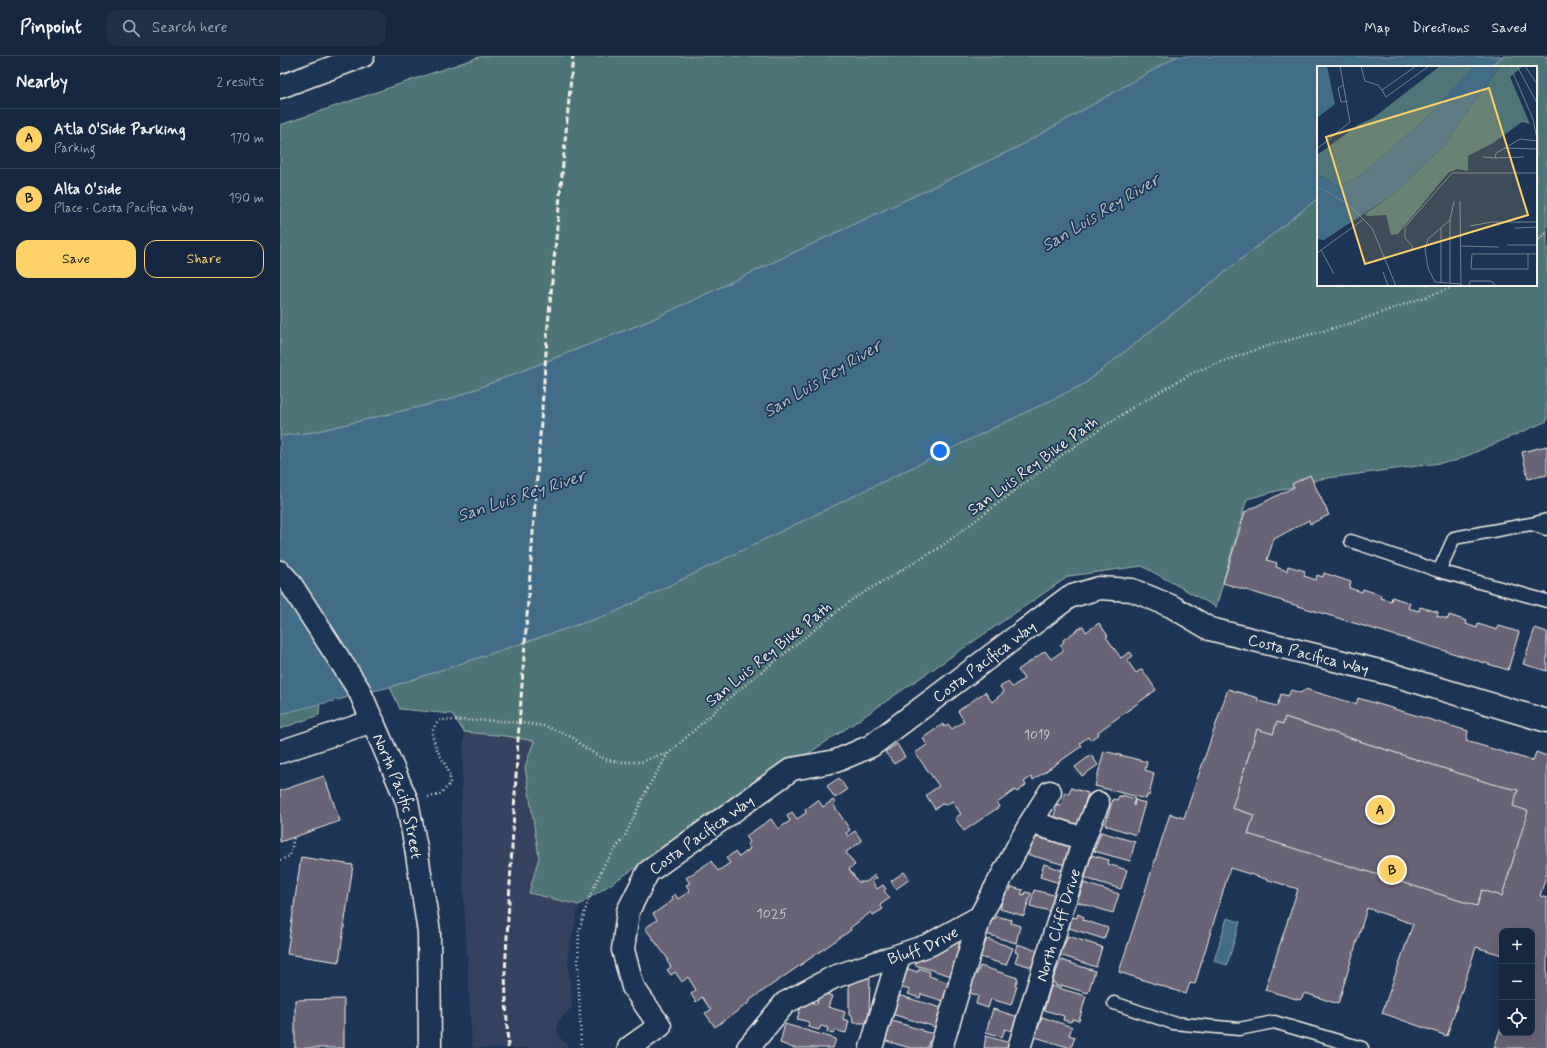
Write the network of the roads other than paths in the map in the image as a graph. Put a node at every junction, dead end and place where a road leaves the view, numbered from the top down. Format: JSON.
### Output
{"nodes":[{"id":1,"x":363,"y":56,"type":"edge"},
{"id":2,"x":280,"y":87,"type":"edge"},
{"id":3,"x":1547,"y":520,"type":"edge"},
{"id":4,"x":1531,"y":524,"type":"junction"},
{"id":5,"x":1547,"y":529,"type":"edge"},
{"id":6,"x":1351,"y":541,"type":"dead end"},
{"id":7,"x":1439,"y":571,"type":"junction"},
{"id":8,"x":280,"y":572,"type":"edge"},
{"id":9,"x":1547,"y":601,"type":"edge"},
{"id":10,"x":371,"y":717,"type":"junction"},
{"id":11,"x":1547,"y":721,"type":"edge"},
{"id":12,"x":280,"y":752,"type":"edge"},
{"id":13,"x":1050,"y":792,"type":"dead end"},
{"id":14,"x":1098,"y":803,"type":"dead end"},
{"id":15,"x":1031,"y":822,"type":"junction"},
{"id":16,"x":1084,"y":839,"type":"junction"},
{"id":17,"x":980,"y":918,"type":"junction"},
{"id":18,"x":899,"y":956,"type":"junction"},
{"id":19,"x":1114,"y":1003,"type":"dead end"},
{"id":20,"x":430,"y":1048,"type":"edge"},
{"id":21,"x":629,"y":1048,"type":"edge"},
{"id":22,"x":748,"y":1048,"type":"edge"},
{"id":23,"x":871,"y":1048,"type":"edge"},
{"id":24,"x":941,"y":1048,"type":"edge"},
{"id":25,"x":1019,"y":1048,"type":"edge"},
{"id":26,"x":1362,"y":1048,"type":"edge"}],
"edges":[{"from":1,"to":2,"type":"street"},
{"from":3,"to":4,"type":"lane"},
{"from":4,"to":5,"type":"lane"},
{"from":4,"to":7,"type":"lane"},
{"from":6,"to":7,"type":"lane"},
{"from":7,"to":9,"type":"lane"},
{"from":8,"to":10,"type":"street","name":"North Pacific Street"},
{"from":10,"to":12,"type":"street"},
{"from":10,"to":20,"type":"street","name":"North Pacific Street"},
{"from":11,"to":21,"type":"street","name":"Costa Pacifica Way"},
{"from":13,"to":15,"type":"street"},
{"from":14,"to":16,"type":"street","name":"North Cliff Drive"},
{"from":15,"to":16,"type":"street"},
{"from":15,"to":17,"type":"street"},
{"from":16,"to":25,"type":"street","name":"North Cliff Drive"},
{"from":17,"to":18,"type":"street","name":"Bluff Drive"},
{"from":17,"to":24,"type":"street"},
{"from":18,"to":22,"type":"street","name":"Bluff Drive"},
{"from":18,"to":23,"type":"street"},
{"from":19,"to":26,"type":"lane"}]}
